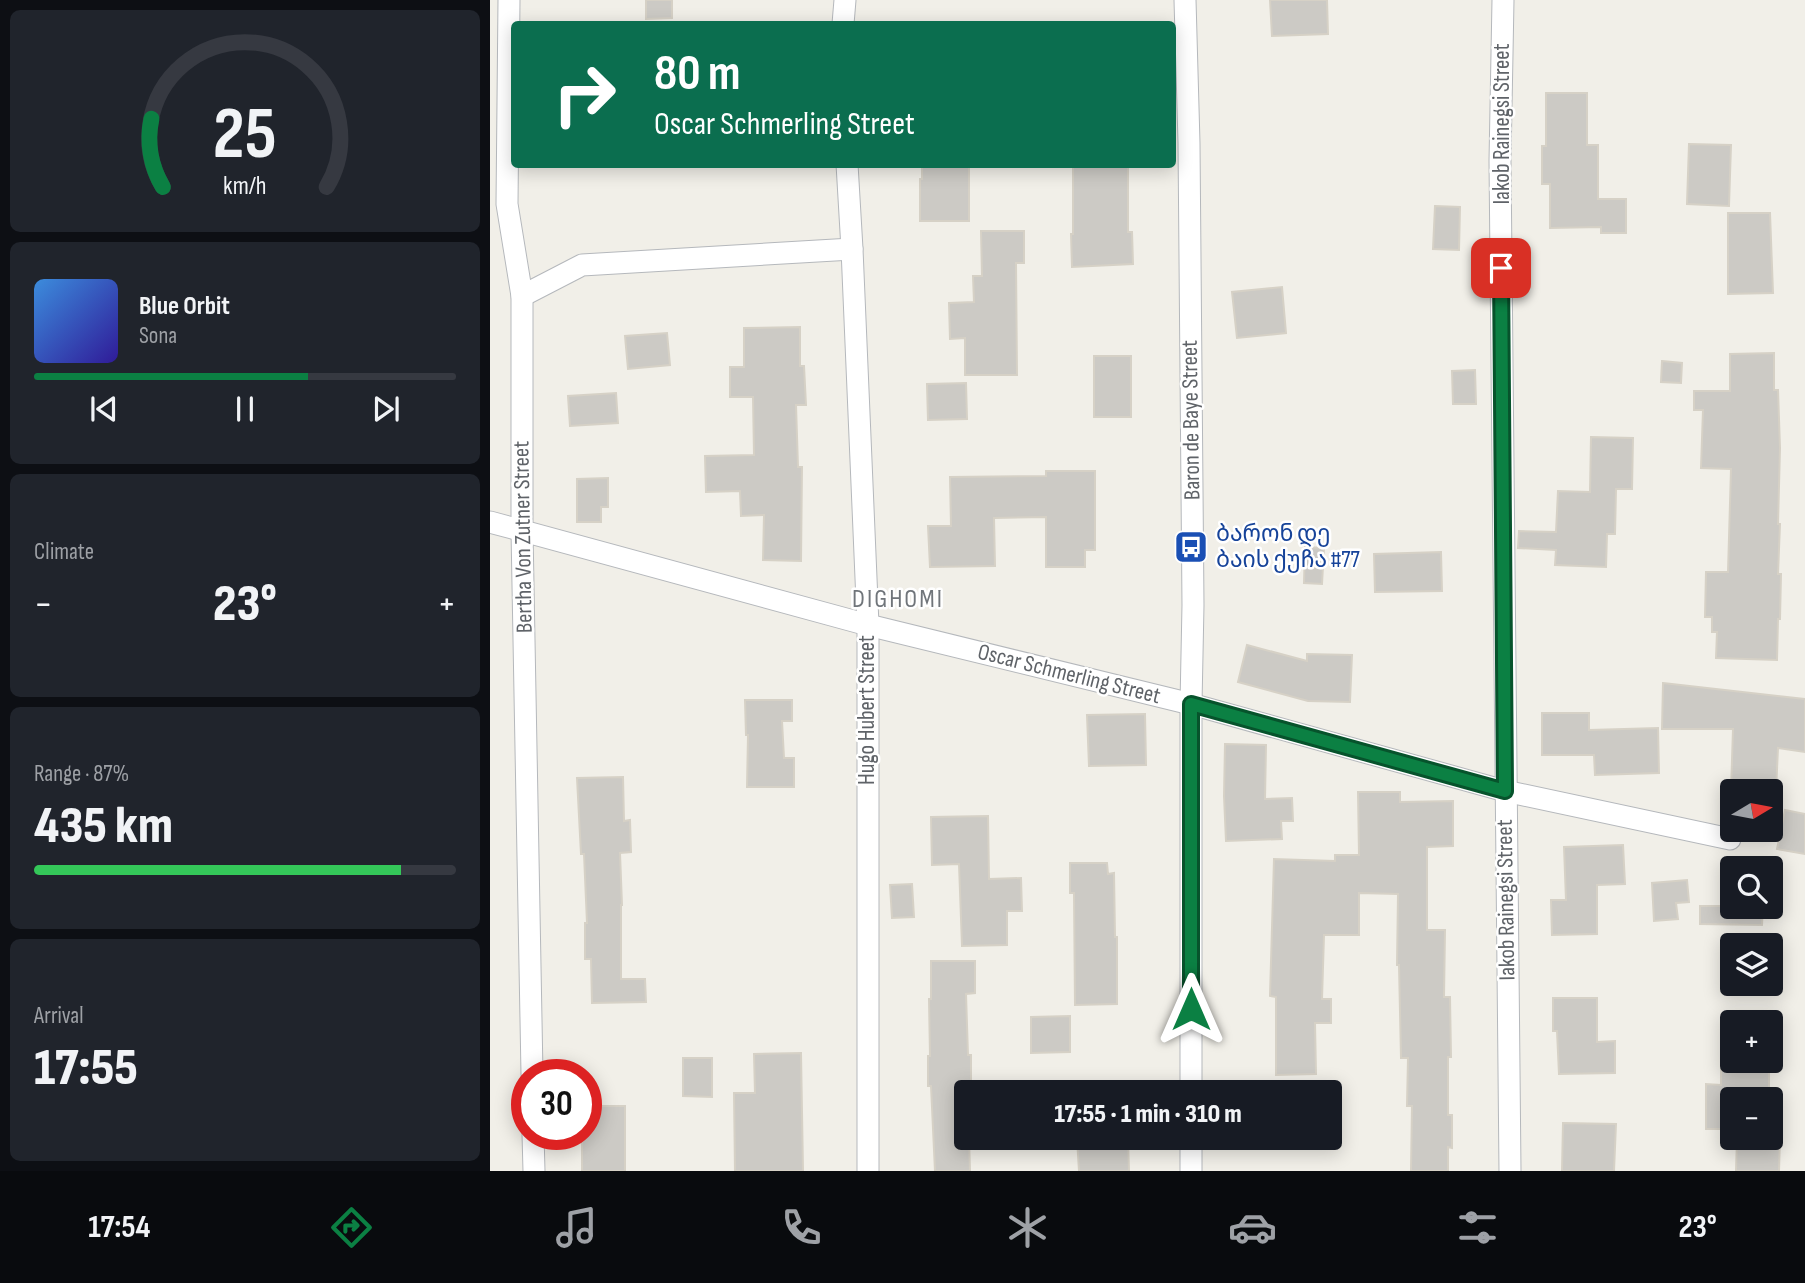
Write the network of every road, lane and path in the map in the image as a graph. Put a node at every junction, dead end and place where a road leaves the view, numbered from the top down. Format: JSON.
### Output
{"nodes":[{"id":1,"x":509,"y":0,"type":"edge"},
{"id":2,"x":845,"y":0,"type":"edge"},
{"id":3,"x":1185,"y":0,"type":"edge"},
{"id":4,"x":1503,"y":0,"type":"edge"},
{"id":5,"x":844,"y":21,"type":"edge"},
{"id":6,"x":847,"y":168,"type":"edge"},
{"id":7,"x":852,"y":249,"type":"junction"},
{"id":8,"x":522,"y":296,"type":"junction"},
{"id":9,"x":490,"y":522,"type":"edge"},
{"id":10,"x":522,"y":531,"type":"junction"},
{"id":11,"x":868,"y":625,"type":"junction"},
{"id":12,"x":1191,"y":704,"type":"junction"},
{"id":13,"x":1505,"y":791,"type":"junction"},
{"id":14,"x":1720,"y":837,"type":"edge"},
{"id":15,"x":532,"y":1059,"type":"edge"},
{"id":16,"x":1191,"y":1080,"type":"edge"},
{"id":17,"x":533,"y":1150,"type":"edge"},
{"id":18,"x":1191,"y":1150,"type":"edge"},
{"id":19,"x":534,"y":1171,"type":"edge"},
{"id":20,"x":868,"y":1171,"type":"edge"},
{"id":21,"x":1191,"y":1171,"type":"edge"},
{"id":22,"x":1510,"y":1171,"type":"edge"}],
"edges":[{"from":1,"to":8,"type":"street","name":"Bertha Von Zutner Street"},
{"from":2,"to":5,"type":"street"},
{"from":3,"to":12,"type":"street","name":"Baron de Baye Street"},
{"from":4,"to":13,"type":"street","name":"Iakob Rainegsi Street"},
{"from":6,"to":7,"type":"street","name":"Hugo Hubert Street"},
{"from":7,"to":8,"type":"street"},
{"from":7,"to":11,"type":"street","name":"Hugo Hubert Street"},
{"from":8,"to":10,"type":"street","name":"Bertha Von Zutner Street"},
{"from":9,"to":10,"type":"street","name":"Oscar Schmerling Street"},
{"from":10,"to":11,"type":"street","name":"Oscar Schmerling Street"},
{"from":10,"to":15,"type":"street","name":"Bertha Von Zutner Street"},
{"from":11,"to":12,"type":"street","name":"Oscar Schmerling Street"},
{"from":11,"to":20,"type":"street","name":"Hugo Hubert Street"},
{"from":12,"to":13,"type":"street","name":"Oscar Schmerling Street"},
{"from":12,"to":16,"type":"street","name":"Baron de Baye Street"},
{"from":13,"to":14,"type":"street","name":"Oscar Schmerling Street"},
{"from":13,"to":22,"type":"street","name":"Iakob Rainegsi Street"},
{"from":17,"to":19,"type":"street"},
{"from":18,"to":21,"type":"street"}]}
